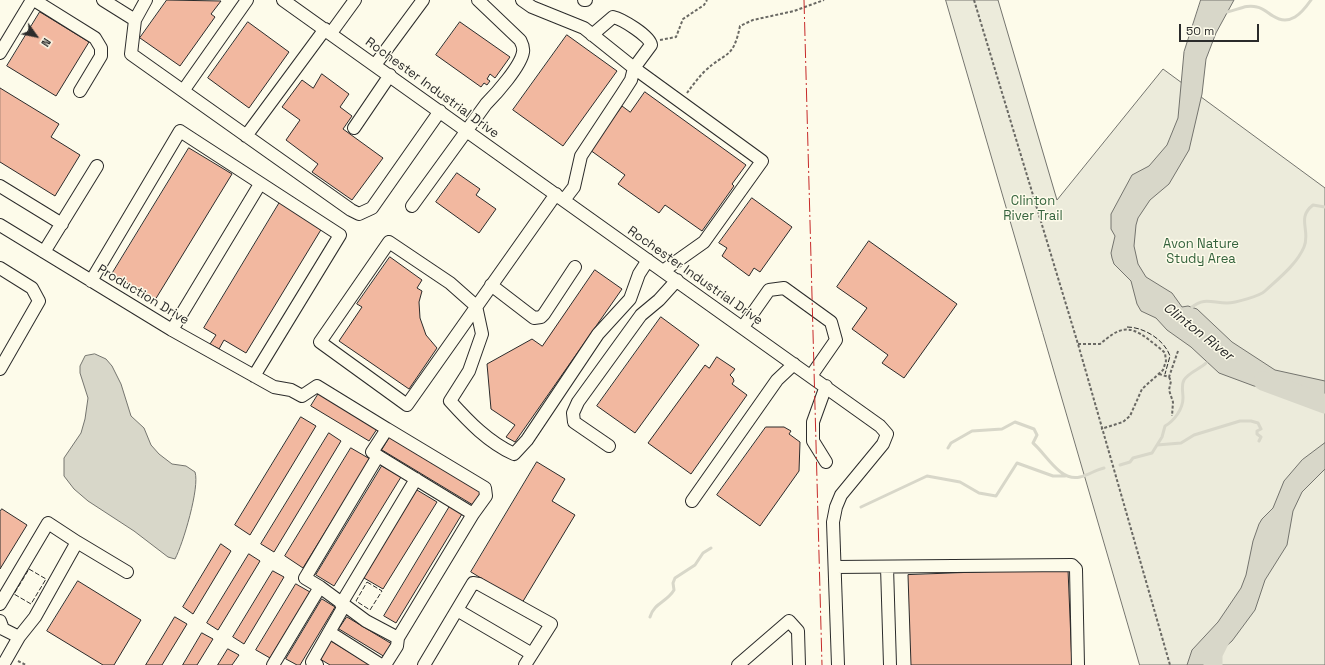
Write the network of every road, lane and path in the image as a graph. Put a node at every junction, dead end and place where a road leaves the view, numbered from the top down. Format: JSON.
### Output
{"nodes":[{"id":1,"x":33,"y":0,"type":"edge"},
{"id":2,"x":103,"y":0,"type":"edge"},
{"id":3,"x":146,"y":0,"type":"edge"},
{"id":4,"x":247,"y":0,"type":"edge"},
{"id":5,"x":283,"y":0,"type":"edge"},
{"id":6,"x":355,"y":0,"type":"edge"},
{"id":7,"x":424,"y":0,"type":"edge"},
{"id":8,"x":478,"y":0,"type":"edge"},
{"id":9,"x":522,"y":0,"type":"edge"},
{"id":10,"x":708,"y":0,"type":"edge"},
{"id":11,"x":824,"y":0,"type":"edge"},
{"id":12,"x":974,"y":0,"type":"edge"},
{"id":13,"x":135,"y":20,"type":"junction"},
{"id":14,"x":328,"y":31,"type":"junction"},
{"id":15,"x":592,"y":35,"type":"junction"},
{"id":16,"x":651,"y":42,"type":"junction"},
{"id":17,"x":0,"y":53,"type":"edge"},
{"id":18,"x":375,"y":65,"type":"junction"},
{"id":19,"x":634,"y":68,"type":"junction"},
{"id":20,"x":390,"y":75,"type":"junction"},
{"id":21,"x":80,"y":91,"type":"dead end"},
{"id":22,"x":183,"y":91,"type":"junction"},
{"id":23,"x":680,"y":101,"type":"junction"},
{"id":24,"x":440,"y":111,"type":"junction"},
{"id":25,"x":354,"y":128,"type":"dead end"},
{"id":26,"x":467,"y":131,"type":"junction"},
{"id":27,"x":246,"y":136,"type":"junction"},
{"id":28,"x":97,"y":166,"type":"dead end"},
{"id":29,"x":260,"y":184,"type":"junction"},
{"id":30,"x":0,"y":186,"type":"edge"},
{"id":31,"x":560,"y":197,"type":"junction"},
{"id":32,"x":412,"y":206,"type":"dead end"},
{"id":33,"x":62,"y":224,"type":"junction"},
{"id":34,"x":0,"y":225,"type":"edge"},
{"id":35,"x":44,"y":252,"type":"junction"},
{"id":36,"x":648,"y":260,"type":"junction"},
{"id":37,"x":575,"y":267,"type":"dead end"},
{"id":38,"x":0,"y":268,"type":"edge"},
{"id":39,"x":663,"y":271,"type":"junction"},
{"id":40,"x":91,"y":280,"type":"junction"},
{"id":41,"x":677,"y":280,"type":"junction"},
{"id":42,"x":491,"y":285,"type":"junction"},
{"id":43,"x":476,"y":306,"type":"junction"},
{"id":44,"x":743,"y":327,"type":"junction"},
{"id":45,"x":172,"y":330,"type":"junction"},
{"id":46,"x":1078,"y":344,"type":"junction"},
{"id":47,"x":1178,"y":351,"type":"dead end"},
{"id":48,"x":794,"y":364,"type":"junction"},
{"id":49,"x":0,"y":369,"type":"edge"},
{"id":50,"x":1159,"y":374,"type":"junction"},
{"id":51,"x":254,"y":376,"type":"junction"},
{"id":52,"x":811,"y":376,"type":"junction"},
{"id":53,"x":1169,"y":377,"type":"junction"},
{"id":54,"x":826,"y":386,"type":"junction"},
{"id":55,"x":1172,"y":416,"type":"dead end"},
{"id":56,"x":388,"y":428,"type":"junction"},
{"id":57,"x":1101,"y":429,"type":"junction"},
{"id":58,"x":609,"y":446,"type":"dead end"},
{"id":59,"x":378,"y":456,"type":"junction"},
{"id":60,"x":826,"y":462,"type":"dead end"},
{"id":61,"x":416,"y":479,"type":"junction"},
{"id":62,"x":692,"y":501,"type":"dead end"},
{"id":63,"x":473,"y":514,"type":"junction"},
{"id":64,"x":78,"y":542,"type":"junction"},
{"id":65,"x":835,"y":567,"type":"junction"},
{"id":66,"x":887,"y":567,"type":"junction"},
{"id":67,"x":127,"y":572,"type":"dead end"},
{"id":68,"x":320,"y":587,"type":"junction"},
{"id":69,"x":0,"y":604,"type":"edge"},
{"id":70,"x":343,"y":605,"type":"junction"},
{"id":71,"x":457,"y":610,"type":"junction"},
{"id":72,"x":0,"y":621,"type":"edge"},
{"id":73,"x":329,"y":632,"type":"junction"},
{"id":74,"x":19,"y":637,"type":"junction"},
{"id":75,"x":398,"y":638,"type":"junction"},
{"id":76,"x":532,"y":654,"type":"junction"},
{"id":77,"x":3,"y":665,"type":"edge"},
{"id":78,"x":273,"y":665,"type":"edge"},
{"id":79,"x":317,"y":665,"type":"edge"},
{"id":80,"x":381,"y":665,"type":"edge"},
{"id":81,"x":385,"y":665,"type":"edge"},
{"id":82,"x":424,"y":665,"type":"edge"},
{"id":83,"x":525,"y":665,"type":"edge"},
{"id":84,"x":738,"y":665,"type":"edge"},
{"id":85,"x":799,"y":665,"type":"edge"},
{"id":86,"x":838,"y":665,"type":"edge"},
{"id":87,"x":890,"y":665,"type":"edge"},
{"id":88,"x":1078,"y":665,"type":"edge"},
{"id":89,"x":1170,"y":665,"type":"edge"}],
"edges":[{"from":1,"to":17,"type":"street"},
{"from":1,"to":21,"type":"street"},
{"from":2,"to":13,"type":"street"},
{"from":3,"to":13,"type":"street"},
{"from":4,"to":22,"type":"street"},
{"from":5,"to":14,"type":"street","name":"Rochester Industrial Drive"},
{"from":6,"to":14,"type":"street"},
{"from":7,"to":18,"type":"street"},
{"from":8,"to":26,"type":"street"},
{"from":9,"to":15,"type":"street"},
{"from":10,"to":16,"type":"path"},
{"from":11,"to":23,"type":"path"},
{"from":12,"to":46,"type":"path"},
{"from":13,"to":22,"type":"street"},
{"from":14,"to":18,"type":"street","name":"Rochester Industrial Drive"},
{"from":14,"to":27,"type":"street"},
{"from":15,"to":16,"type":"street"},
{"from":15,"to":19,"type":"street"},
{"from":16,"to":19,"type":"street"},
{"from":18,"to":20,"type":"street","name":"Rochester Industrial Drive"},
{"from":19,"to":23,"type":"street"},
{"from":19,"to":31,"type":"street"},
{"from":20,"to":24,"type":"street","name":"Rochester Industrial Drive"},
{"from":20,"to":25,"type":"street"},
{"from":22,"to":27,"type":"street"},
{"from":23,"to":39,"type":"street"},
{"from":24,"to":26,"type":"street","name":"Rochester Industrial Drive"},
{"from":24,"to":27,"type":"street"},
{"from":26,"to":31,"type":"street","name":"Rochester Industrial Drive"},
{"from":26,"to":32,"type":"street"},
{"from":28,"to":33,"type":"street"},
{"from":29,"to":40,"type":"street"},
{"from":29,"to":45,"type":"street"},
{"from":29,"to":51,"type":"street"},
{"from":30,"to":33,"type":"street"},
{"from":31,"to":36,"type":"street","name":"Rochester Industrial Drive"},
{"from":31,"to":42,"type":"street"},
{"from":33,"to":35,"type":"street"},
{"from":34,"to":35,"type":"street","name":"Production Drive"},
{"from":35,"to":40,"type":"street","name":"Production Drive"},
{"from":36,"to":39,"type":"street","name":"Rochester Industrial Drive"},
{"from":36,"to":43,"type":"street"},
{"from":37,"to":42,"type":"street"},
{"from":38,"to":49,"type":"street"},
{"from":39,"to":41,"type":"street","name":"Rochester Industrial Drive"},
{"from":40,"to":45,"type":"street","name":"Production Drive"},
{"from":41,"to":44,"type":"street","name":"Rochester Industrial Drive"},
{"from":41,"to":58,"type":"street"},
{"from":42,"to":43,"type":"street"},
{"from":43,"to":43,"type":"street"},
{"from":44,"to":48,"type":"street","name":"Rochester Industrial Drive"},
{"from":44,"to":52,"type":"street"},
{"from":45,"to":51,"type":"street","name":"Production Drive"},
{"from":46,"to":50,"type":"path"},
{"from":46,"to":57,"type":"path"},
{"from":47,"to":53,"type":"path"},
{"from":48,"to":52,"type":"street","name":"Rochester Industrial Drive"},
{"from":48,"to":62,"type":"street"},
{"from":50,"to":53,"type":"path"},
{"from":50,"to":57,"type":"path"},
{"from":51,"to":56,"type":"street","name":"Production Drive"},
{"from":52,"to":54,"type":"street","name":"Rochester Industrial Drive"},
{"from":53,"to":55,"type":"path"},
{"from":54,"to":60,"type":"street"},
{"from":54,"to":65,"type":"street","name":"Rochester Industrial Drive"},
{"from":56,"to":59,"type":"street"},
{"from":56,"to":63,"type":"street"},
{"from":57,"to":89,"type":"path"},
{"from":59,"to":61,"type":"street"},
{"from":59,"to":68,"type":"street"},
{"from":61,"to":63,"type":"street"},
{"from":61,"to":70,"type":"street"},
{"from":63,"to":75,"type":"street"},
{"from":64,"to":67,"type":"street"},
{"from":64,"to":69,"type":"street"},
{"from":64,"to":74,"type":"street"},
{"from":65,"to":66,"type":"street"},
{"from":65,"to":86,"type":"street","name":"Rochester Industrial Drive"},
{"from":66,"to":87,"type":"street"},
{"from":66,"to":88,"type":"street"},
{"from":68,"to":70,"type":"street"},
{"from":68,"to":78,"type":"street"},
{"from":70,"to":73,"type":"street"},
{"from":70,"to":75,"type":"street"},
{"from":71,"to":76,"type":"street"},
{"from":71,"to":76,"type":"street"},
{"from":71,"to":82,"type":"street"},
{"from":72,"to":74,"type":"street"},
{"from":73,"to":79,"type":"street"},
{"from":73,"to":80,"type":"street"},
{"from":74,"to":77,"type":"street"},
{"from":75,"to":81,"type":"street"},
{"from":76,"to":83,"type":"street"},
{"from":84,"to":85,"type":"street"}]}
